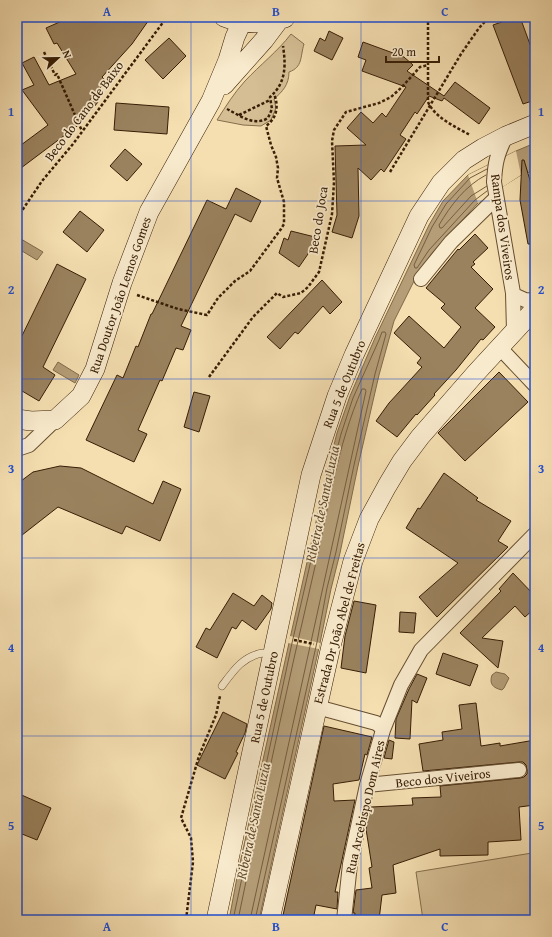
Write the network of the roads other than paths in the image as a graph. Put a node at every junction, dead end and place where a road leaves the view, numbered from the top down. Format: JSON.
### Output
{"nodes":[{"id":1,"x":284,"y":19,"type":"edge"},
{"id":2,"x":233,"y":20,"type":"edge"},
{"id":3,"x":217,"y":104,"type":"junction"},
{"id":4,"x":535,"y":124,"type":"edge"},
{"id":5,"x":506,"y":136,"type":"junction"},
{"id":6,"x":496,"y":198,"type":"junction"},
{"id":7,"x":421,"y":279,"type":"dead end"},
{"id":8,"x":514,"y":295,"type":"junction"},
{"id":9,"x":535,"y":301,"type":"edge"},
{"id":10,"x":535,"y":309,"type":"edge"},
{"id":11,"x":514,"y":331,"type":"junction"},
{"id":12,"x":500,"y":348,"type":"junction"},
{"id":13,"x":535,"y":385,"type":"edge"},
{"id":14,"x":17,"y":419,"type":"edge"},
{"id":15,"x":55,"y":420,"type":"junction"},
{"id":16,"x":17,"y":449,"type":"edge"},
{"id":17,"x":535,"y":534,"type":"edge"},
{"id":18,"x":263,"y":653,"type":"dead end"},
{"id":19,"x":222,"y":686,"type":"road end"},
{"id":20,"x":317,"y":707,"type":"junction"},
{"id":21,"x":383,"y":730,"type":"junction"},
{"id":22,"x":519,"y":770,"type":"dead end"},
{"id":23,"x":367,"y":785,"type":"junction"},
{"id":24,"x":216,"y":920,"type":"edge"},
{"id":25,"x":270,"y":920,"type":"edge"},
{"id":26,"x":344,"y":920,"type":"edge"}],
"edges":[{"from":1,"to":2,"type":"main road"},
{"from":1,"to":3,"type":"main road","name":"Rua Doutor João Lemos Gomes"},
{"from":2,"to":3,"type":"main road","name":"Rua Doutor João Lemos Gomes"},
{"from":3,"to":15,"type":"main road","name":"Rua Doutor João Lemos Gomes"},
{"from":4,"to":5,"type":"main road","name":"Rua 5 de Outubro"},
{"from":5,"to":6,"type":"street","name":"Rampa dos Viveiros"},
{"from":5,"to":24,"type":"main road","name":"Rua 5 de Outubro"},
{"from":6,"to":7,"type":"street"},
{"from":6,"to":8,"type":"street","name":"Rampa dos Viveiros"},
{"from":8,"to":9,"type":"street","name":"Rampa dos Viveiros"},
{"from":8,"to":11,"type":"street","name":"Rampa dos Viveiros"},
{"from":10,"to":11,"type":"main road","name":"Estrada Dr João Abel de Freitas"},
{"from":11,"to":12,"type":"main road","name":"Estrada Dr João Abel de Freitas"},
{"from":12,"to":13,"type":"street"},
{"from":12,"to":20,"type":"main road","name":"Estrada Dr João Abel de Freitas"},
{"from":14,"to":15,"type":"main road"},
{"from":15,"to":16,"type":"street","name":"Rua Doutor João Lemos Gomes"},
{"from":17,"to":21,"type":"street","name":"Rua Arcebispo Dom Aires"},
{"from":18,"to":19,"type":"lane"},
{"from":20,"to":21,"type":"street"},
{"from":20,"to":25,"type":"main road","name":"Estrada Dr João Abel de Freitas"},
{"from":21,"to":23,"type":"street","name":"Rua Arcebispo Dom Aires"},
{"from":22,"to":23,"type":"street","name":"Beco dos Viveiros"},
{"from":23,"to":26,"type":"street","name":"Rua Arcebispo Dom Aires"}]}
